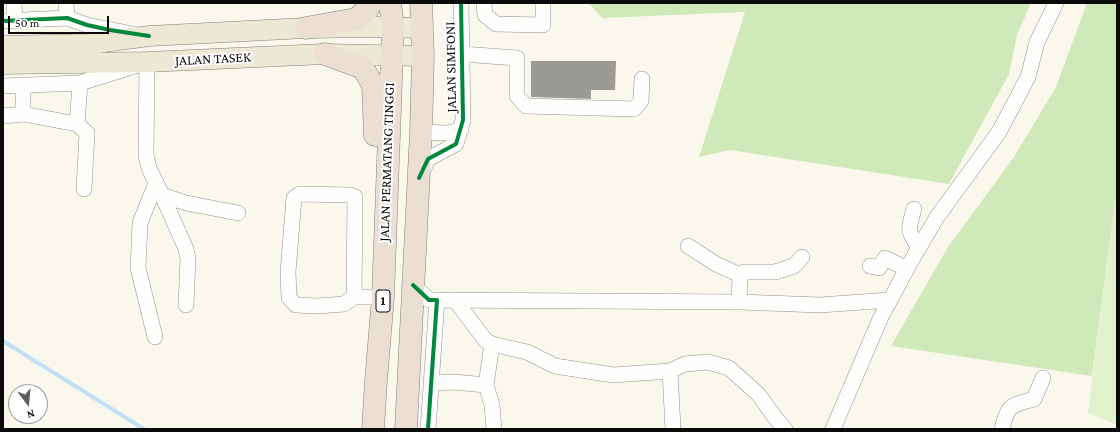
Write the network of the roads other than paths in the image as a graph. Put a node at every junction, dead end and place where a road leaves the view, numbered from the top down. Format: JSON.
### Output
{"nodes":[{"id":1,"x":14,"y":3,"type":"edge"},
{"id":2,"x":66,"y":3,"type":"edge"},
{"id":3,"x":371,"y":3,"type":"edge"},
{"id":4,"x":390,"y":3,"type":"edge"},
{"id":5,"x":421,"y":3,"type":"edge"},
{"id":6,"x":461,"y":3,"type":"edge"},
{"id":7,"x":484,"y":3,"type":"edge"},
{"id":8,"x":543,"y":3,"type":"edge"},
{"id":9,"x":1056,"y":3,"type":"edge"},
{"id":10,"x":66,"y":18,"type":"junction"},
{"id":11,"x":9,"y":21,"type":"edge"},
{"id":12,"x":393,"y":27,"type":"junction"},
{"id":13,"x":306,"y":28,"type":"junction"},
{"id":14,"x":422,"y":28,"type":"junction"},
{"id":15,"x":150,"y":36,"type":"junction"},
{"id":16,"x":3,"y":46,"type":"edge"},
{"id":17,"x":325,"y":54,"type":"junction"},
{"id":18,"x":462,"y":54,"type":"junction"},
{"id":19,"x":392,"y":55,"type":"junction"},
{"id":20,"x":423,"y":56,"type":"junction"},
{"id":21,"x":147,"y":62,"type":"junction"},
{"id":22,"x":3,"y":64,"type":"edge"},
{"id":23,"x":642,"y":79,"type":"dead end"},
{"id":24,"x":80,"y":83,"type":"junction"},
{"id":25,"x":3,"y":86,"type":"edge"},
{"id":26,"x":22,"y":86,"type":"junction"},
{"id":27,"x":23,"y":114,"type":"junction"},
{"id":28,"x":3,"y":116,"type":"edge"},
{"id":29,"x":77,"y":124,"type":"junction"},
{"id":30,"x":388,"y":129,"type":"junction"},
{"id":31,"x":461,"y":130,"type":"junction"},
{"id":32,"x":421,"y":132,"type":"junction"},
{"id":33,"x":418,"y":178,"type":"junction"},
{"id":34,"x":84,"y":189,"type":"dead end"},
{"id":35,"x":159,"y":189,"type":"junction"},
{"id":36,"x":914,"y":210,"type":"dead end"},
{"id":37,"x":238,"y":213,"type":"dead end"},
{"id":38,"x":385,"y":221,"type":"junction"},
{"id":39,"x":688,"y":246,"type":"dead end"},
{"id":40,"x":919,"y":248,"type":"junction"},
{"id":41,"x":802,"y":258,"type":"dead end"},
{"id":42,"x":870,"y":266,"type":"dead end"},
{"id":43,"x":907,"y":269,"type":"junction"},
{"id":44,"x":740,"y":275,"type":"junction"},
{"id":45,"x":413,"y":285,"type":"junction"},
{"id":46,"x":354,"y":297,"type":"junction"},
{"id":47,"x":383,"y":297,"type":"junction"},
{"id":48,"x":433,"y":300,"type":"junction"},
{"id":49,"x":455,"y":300,"type":"junction"},
{"id":50,"x":890,"y":300,"type":"junction"},
{"id":51,"x":739,"y":302,"type":"junction"},
{"id":52,"x":186,"y":305,"type":"dead end"},
{"id":53,"x":155,"y":337,"type":"dead end"},
{"id":54,"x":411,"y":338,"type":"junction"},
{"id":55,"x":492,"y":344,"type":"junction"},
{"id":56,"x":670,"y":371,"type":"junction"},
{"id":57,"x":1044,"y":378,"type":"dead end"},
{"id":58,"x":431,"y":383,"type":"junction"},
{"id":59,"x":486,"y":385,"type":"junction"},
{"id":60,"x":373,"y":429,"type":"edge"},
{"id":61,"x":406,"y":429,"type":"edge"},
{"id":62,"x":428,"y":429,"type":"edge"},
{"id":63,"x":494,"y":429,"type":"edge"},
{"id":64,"x":673,"y":429,"type":"edge"},
{"id":65,"x":785,"y":429,"type":"edge"},
{"id":66,"x":834,"y":429,"type":"edge"},
{"id":67,"x":1002,"y":429,"type":"edge"}],
"edges":[{"from":1,"to":11,"type":"street"},
{"from":2,"to":10,"type":"street"},
{"from":3,"to":13,"type":"highway"},
{"from":4,"to":12,"type":"highway","number":"1"},
{"from":5,"to":14,"type":"highway"},
{"from":6,"to":18,"type":"street","name":"JALAN SIMFONI"},
{"from":7,"to":8,"type":"street"},
{"from":9,"to":40,"type":"street"},
{"from":10,"to":11,"type":"street"},
{"from":10,"to":15,"type":"street"},
{"from":12,"to":13,"type":"main road","name":"JALAN TASEK"},
{"from":12,"to":14,"type":"main road","name":"JALAN TASEK"},
{"from":12,"to":19,"type":"highway","name":"JALAN PERMATANG TINGGI","number":"1"},
{"from":13,"to":15,"type":"main road","name":"JALAN TASEK"},
{"from":14,"to":20,"type":"highway"},
{"from":15,"to":16,"type":"main road","name":"JALAN TASEK"},
{"from":17,"to":19,"type":"main road","name":"JALAN TASEK"},
{"from":17,"to":21,"type":"main road","name":"JALAN TASEK"},
{"from":17,"to":38,"type":"highway"},
{"from":18,"to":23,"type":"street"},
{"from":18,"to":31,"type":"street","name":"JALAN SIMFONI"},
{"from":19,"to":20,"type":"main road","name":"JALAN TASEK"},
{"from":19,"to":30,"type":"highway","name":"JALAN PERMATANG TINGGI","number":"1"},
{"from":20,"to":32,"type":"highway"},
{"from":21,"to":22,"type":"main road","name":"JALAN TASEK"},
{"from":21,"to":24,"type":"street"},
{"from":21,"to":35,"type":"street"},
{"from":24,"to":26,"type":"street"},
{"from":24,"to":29,"type":"street"},
{"from":25,"to":26,"type":"street"},
{"from":26,"to":27,"type":"street"},
{"from":27,"to":28,"type":"street"},
{"from":27,"to":29,"type":"street"},
{"from":29,"to":34,"type":"street"},
{"from":30,"to":32,"type":"highway"},
{"from":30,"to":38,"type":"highway","name":"JALAN PERMATANG TINGGI","number":"1"},
{"from":31,"to":32,"type":"street","name":"JALAN SIMFONI"},
{"from":31,"to":33,"type":"street"},
{"from":32,"to":33,"type":"highway"},
{"from":33,"to":45,"type":"highway"},
{"from":35,"to":37,"type":"street"},
{"from":35,"to":52,"type":"street"},
{"from":35,"to":53,"type":"street"},
{"from":36,"to":40,"type":"street"},
{"from":38,"to":47,"type":"highway","name":"JALAN PERMATANG TINGGI","number":"1"},
{"from":39,"to":44,"type":"street"},
{"from":40,"to":43,"type":"street"},
{"from":41,"to":44,"type":"street"},
{"from":42,"to":43,"type":"street"},
{"from":43,"to":50,"type":"street"},
{"from":44,"to":51,"type":"street"},
{"from":45,"to":48,"type":"street"},
{"from":45,"to":54,"type":"highway"},
{"from":46,"to":46,"type":"street"},
{"from":46,"to":47,"type":"street"},
{"from":47,"to":60,"type":"highway","name":"JALAN PERMATANG TINGGI","number":"1"},
{"from":48,"to":49,"type":"street"},
{"from":48,"to":54,"type":"street"},
{"from":48,"to":58,"type":"street"},
{"from":49,"to":51,"type":"street"},
{"from":49,"to":55,"type":"street"},
{"from":50,"to":51,"type":"street"},
{"from":50,"to":66,"type":"street"},
{"from":54,"to":61,"type":"highway"},
{"from":55,"to":56,"type":"street"},
{"from":55,"to":59,"type":"street"},
{"from":56,"to":64,"type":"street"},
{"from":56,"to":65,"type":"street"},
{"from":57,"to":67,"type":"street"},
{"from":58,"to":59,"type":"street"},
{"from":58,"to":62,"type":"street"},
{"from":59,"to":63,"type":"street"}]}
